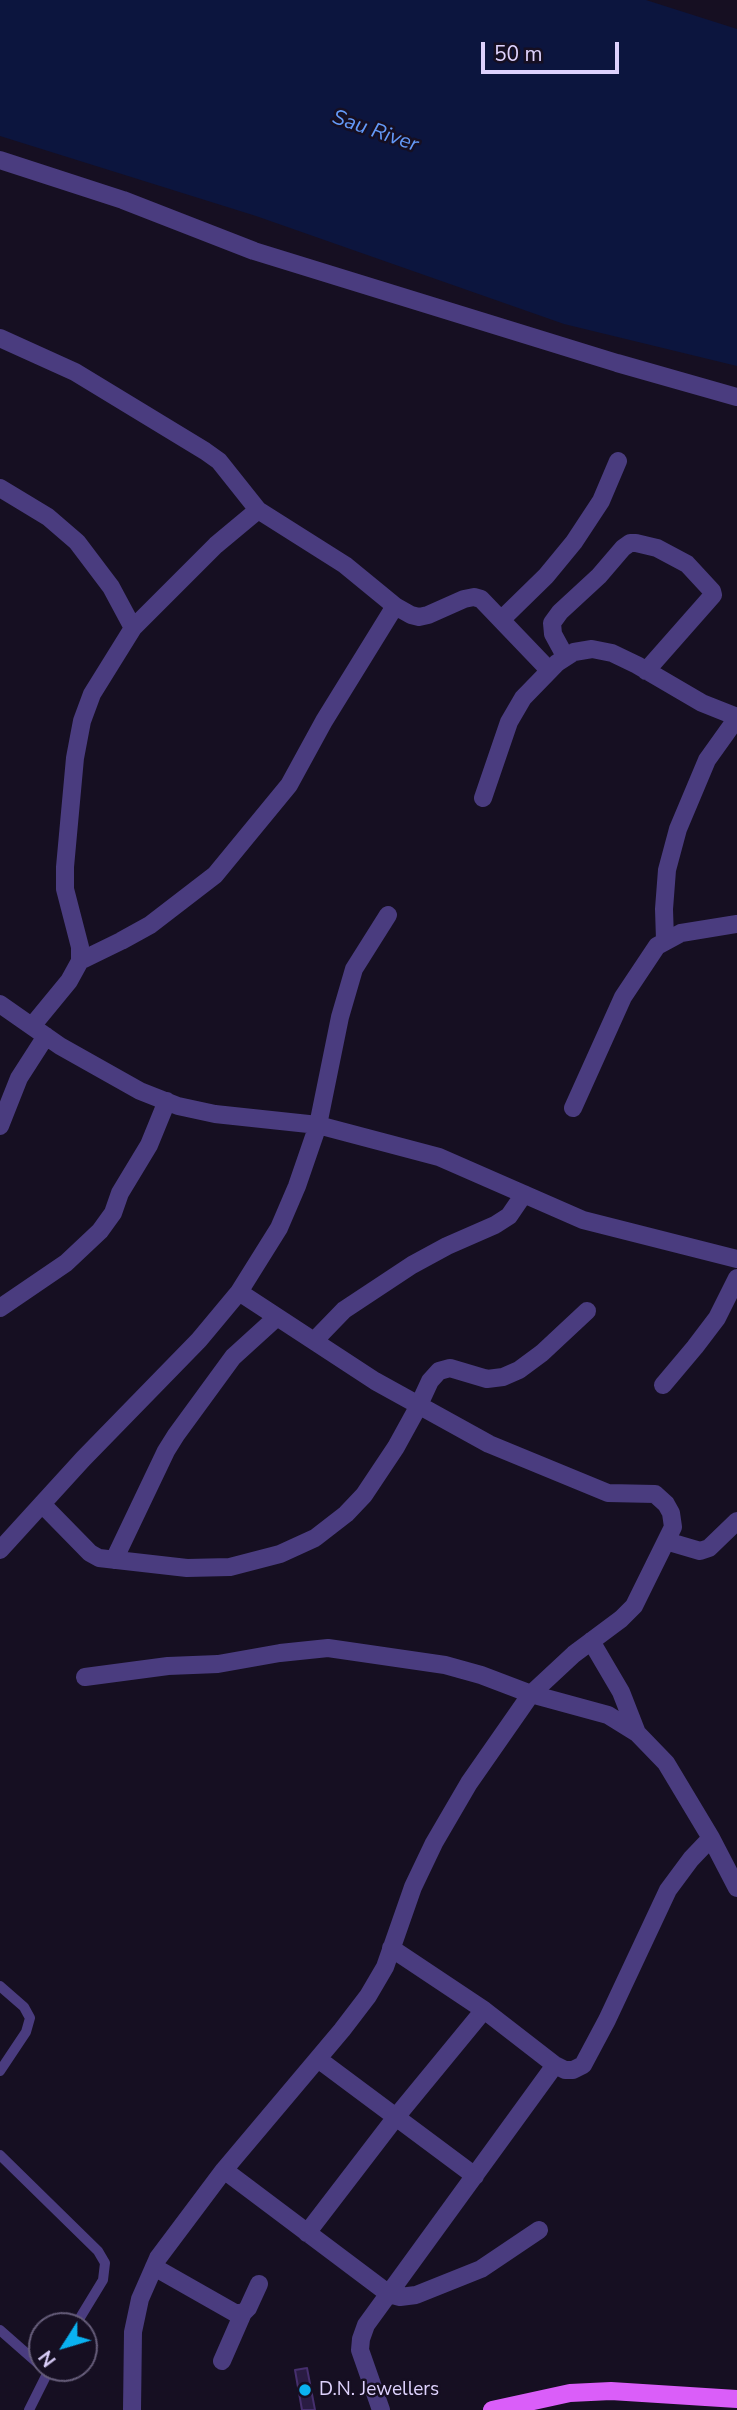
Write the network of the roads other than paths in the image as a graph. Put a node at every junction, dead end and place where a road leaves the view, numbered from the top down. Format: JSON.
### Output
{"nodes":[{"id":1,"x":0,"y":160,"type":"edge"},
{"id":2,"x":0,"y":338,"type":"edge"},
{"id":3,"x":737,"y":397,"type":"edge"},
{"id":4,"x":618,"y":461,"type":"dead end"},
{"id":5,"x":0,"y":488,"type":"edge"},
{"id":6,"x":258,"y":510,"type":"junction"},
{"id":7,"x":395,"y":606,"type":"junction"},
{"id":8,"x":502,"y":619,"type":"junction"},
{"id":9,"x":133,"y":628,"type":"junction"},
{"id":10,"x":565,"y":656,"type":"junction"},
{"id":11,"x":549,"y":670,"type":"junction"},
{"id":12,"x":646,"y":671,"type":"junction"},
{"id":13,"x":737,"y":718,"type":"edge"},
{"id":14,"x":483,"y":798,"type":"dead end"},
{"id":15,"x":388,"y":915,"type":"dead end"},
{"id":16,"x":737,"y":924,"type":"edge"},
{"id":17,"x":665,"y":940,"type":"junction"},
{"id":18,"x":80,"y":961,"type":"junction"},
{"id":19,"x":0,"y":1004,"type":"edge"},
{"id":20,"x":39,"y":1031,"type":"junction"},
{"id":21,"x":167,"y":1101,"type":"junction"},
{"id":22,"x":573,"y":1108,"type":"dead end"},
{"id":23,"x":318,"y":1125,"type":"junction"},
{"id":24,"x":0,"y":1126,"type":"edge"},
{"id":25,"x":524,"y":1194,"type":"junction"},
{"id":26,"x":737,"y":1259,"type":"edge"},
{"id":27,"x":737,"y":1278,"type":"edge"},
{"id":28,"x":239,"y":1292,"type":"junction"},
{"id":29,"x":0,"y":1308,"type":"edge"},
{"id":30,"x":586,"y":1311,"type":"dead end"},
{"id":31,"x":277,"y":1317,"type":"junction"},
{"id":32,"x":314,"y":1341,"type":"junction"},
{"id":33,"x":663,"y":1385,"type":"dead end"},
{"id":34,"x":418,"y":1407,"type":"junction"},
{"id":35,"x":42,"y":1504,"type":"junction"},
{"id":36,"x":737,"y":1521,"type":"edge"},
{"id":37,"x":666,"y":1541,"type":"junction"},
{"id":38,"x":0,"y":1550,"type":"edge"},
{"id":39,"x":114,"y":1560,"type":"junction"},
{"id":40,"x":591,"y":1641,"type":"junction"},
{"id":41,"x":85,"y":1677,"type":"dead end"},
{"id":42,"x":531,"y":1694,"type":"junction"},
{"id":43,"x":637,"y":1732,"type":"junction"},
{"id":44,"x":711,"y":1838,"type":"junction"},
{"id":45,"x":737,"y":1888,"type":"edge"},
{"id":46,"x":391,"y":1948,"type":"junction"},
{"id":47,"x":0,"y":1986,"type":"edge"},
{"id":48,"x":484,"y":2010,"type":"junction"},
{"id":49,"x":318,"y":2059,"type":"junction"},
{"id":50,"x":555,"y":2065,"type":"junction"},
{"id":51,"x":0,"y":2071,"type":"edge"},
{"id":52,"x":396,"y":2117,"type":"junction"},
{"id":53,"x":2,"y":2161,"type":"edge"},
{"id":54,"x":224,"y":2170,"type":"junction"},
{"id":55,"x":475,"y":2176,"type":"junction"},
{"id":56,"x":538,"y":2230,"type":"dead end"},
{"id":57,"x":307,"y":2233,"type":"junction"},
{"id":58,"x":154,"y":2267,"type":"junction"},
{"id":59,"x":259,"y":2284,"type":"dead end"},
{"id":60,"x":389,"y":2294,"type":"junction"},
{"id":61,"x":84,"y":2312,"type":"edge"},
{"id":62,"x":243,"y":2313,"type":"junction"},
{"id":63,"x":0,"y":2330,"type":"edge"},
{"id":64,"x":28,"y":2354,"type":"edge"},
{"id":65,"x":222,"y":2361,"type":"dead end"},
{"id":66,"x":41,"y":2382,"type":"edge"},
{"id":67,"x":737,"y":2399,"type":"edge"},
{"id":68,"x":29,"y":2410,"type":"edge"},
{"id":69,"x":132,"y":2410,"type":"edge"},
{"id":70,"x":381,"y":2410,"type":"edge"},
{"id":71,"x":492,"y":2410,"type":"edge"}],
"edges":[{"from":1,"to":3,"type":"street"},
{"from":2,"to":6,"type":"street"},
{"from":4,"to":8,"type":"street"},
{"from":5,"to":9,"type":"street"},
{"from":6,"to":7,"type":"street"},
{"from":6,"to":9,"type":"street"},
{"from":7,"to":8,"type":"street"},
{"from":7,"to":18,"type":"street"},
{"from":8,"to":11,"type":"street"},
{"from":9,"to":18,"type":"street"},
{"from":10,"to":11,"type":"street"},
{"from":10,"to":12,"type":"street"},
{"from":10,"to":12,"type":"street"},
{"from":11,"to":14,"type":"street"},
{"from":12,"to":13,"type":"street"},
{"from":13,"to":17,"type":"street"},
{"from":15,"to":23,"type":"street"},
{"from":16,"to":17,"type":"street"},
{"from":17,"to":22,"type":"street"},
{"from":18,"to":20,"type":"street"},
{"from":19,"to":20,"type":"street"},
{"from":20,"to":21,"type":"street"},
{"from":20,"to":24,"type":"street"},
{"from":21,"to":23,"type":"street"},
{"from":21,"to":29,"type":"street"},
{"from":23,"to":25,"type":"street"},
{"from":23,"to":28,"type":"street"},
{"from":25,"to":26,"type":"street"},
{"from":25,"to":32,"type":"street"},
{"from":27,"to":33,"type":"street"},
{"from":28,"to":31,"type":"street"},
{"from":28,"to":35,"type":"street"},
{"from":30,"to":34,"type":"street"},
{"from":31,"to":32,"type":"street"},
{"from":31,"to":39,"type":"street"},
{"from":32,"to":34,"type":"street"},
{"from":34,"to":37,"type":"street"},
{"from":34,"to":39,"type":"street"},
{"from":35,"to":38,"type":"street"},
{"from":35,"to":39,"type":"street"},
{"from":36,"to":37,"type":"street"},
{"from":37,"to":40,"type":"street"},
{"from":40,"to":42,"type":"street"},
{"from":40,"to":43,"type":"street"},
{"from":41,"to":42,"type":"street"},
{"from":42,"to":43,"type":"street"},
{"from":42,"to":46,"type":"street"},
{"from":43,"to":44,"type":"street"},
{"from":44,"to":45,"type":"street"},
{"from":44,"to":50,"type":"street"},
{"from":46,"to":48,"type":"street"},
{"from":46,"to":49,"type":"street"},
{"from":47,"to":51,"type":"lane"},
{"from":48,"to":50,"type":"street"},
{"from":48,"to":52,"type":"street"},
{"from":49,"to":52,"type":"street"},
{"from":49,"to":54,"type":"street"},
{"from":50,"to":55,"type":"street"},
{"from":52,"to":55,"type":"street"},
{"from":52,"to":57,"type":"street"},
{"from":53,"to":61,"type":"lane"},
{"from":54,"to":57,"type":"street"},
{"from":54,"to":58,"type":"street"},
{"from":55,"to":60,"type":"street"},
{"from":56,"to":60,"type":"street"},
{"from":57,"to":60,"type":"street"},
{"from":58,"to":62,"type":"street"},
{"from":58,"to":69,"type":"street"},
{"from":59,"to":62,"type":"street"},
{"from":60,"to":70,"type":"street"},
{"from":62,"to":65,"type":"street"},
{"from":63,"to":64,"type":"lane"},
{"from":66,"to":68,"type":"lane"},
{"from":67,"to":71,"type":"main road"}]}
